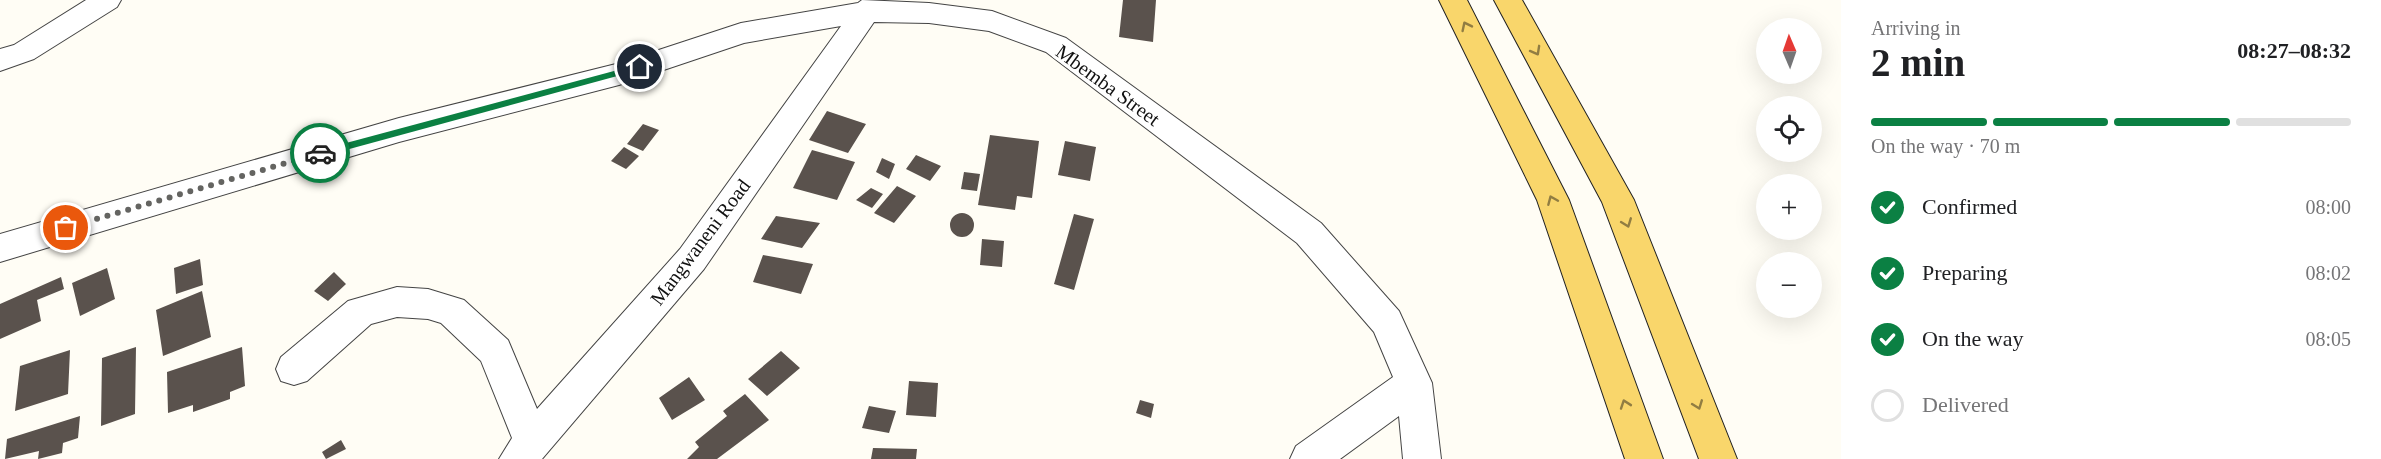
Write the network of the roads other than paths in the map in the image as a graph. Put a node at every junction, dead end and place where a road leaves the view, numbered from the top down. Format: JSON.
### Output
{"nodes":[{"id":1,"x":107,"y":0,"type":"edge"},
{"id":2,"x":1453,"y":0,"type":"edge"},
{"id":3,"x":1508,"y":0,"type":"edge"},
{"id":4,"x":873,"y":6,"type":"edge"},
{"id":5,"x":811,"y":10,"type":"edge"},
{"id":6,"x":0,"y":60,"type":"edge"},
{"id":7,"x":0,"y":248,"type":"edge"},
{"id":8,"x":294,"y":369,"type":"dead end"},
{"id":9,"x":1414,"y":383,"type":"junction"},
{"id":10,"x":526,"y":452,"type":"edge"},
{"id":11,"x":1309,"y":459,"type":"edge"},
{"id":12,"x":1422,"y":459,"type":"edge"},
{"id":13,"x":1644,"y":459,"type":"edge"},
{"id":14,"x":1718,"y":459,"type":"edge"}],
"edges":[{"from":1,"to":6,"type":"street"},
{"from":13,"to":2,"type":"main road","one_way":true},
{"from":3,"to":14,"type":"main road","one_way":true},
{"from":4,"to":5,"type":"street","name":"Mbemba Street"},
{"from":4,"to":9,"type":"street","name":"Mbemba Street"},
{"from":4,"to":10,"type":"street","name":"Mangwaneni Road"},
{"from":5,"to":7,"type":"street","name":"Mbemba Street"},
{"from":8,"to":10,"type":"street"},
{"from":9,"to":11,"type":"street"},
{"from":9,"to":12,"type":"street","name":"Mbemba Street"}]}
